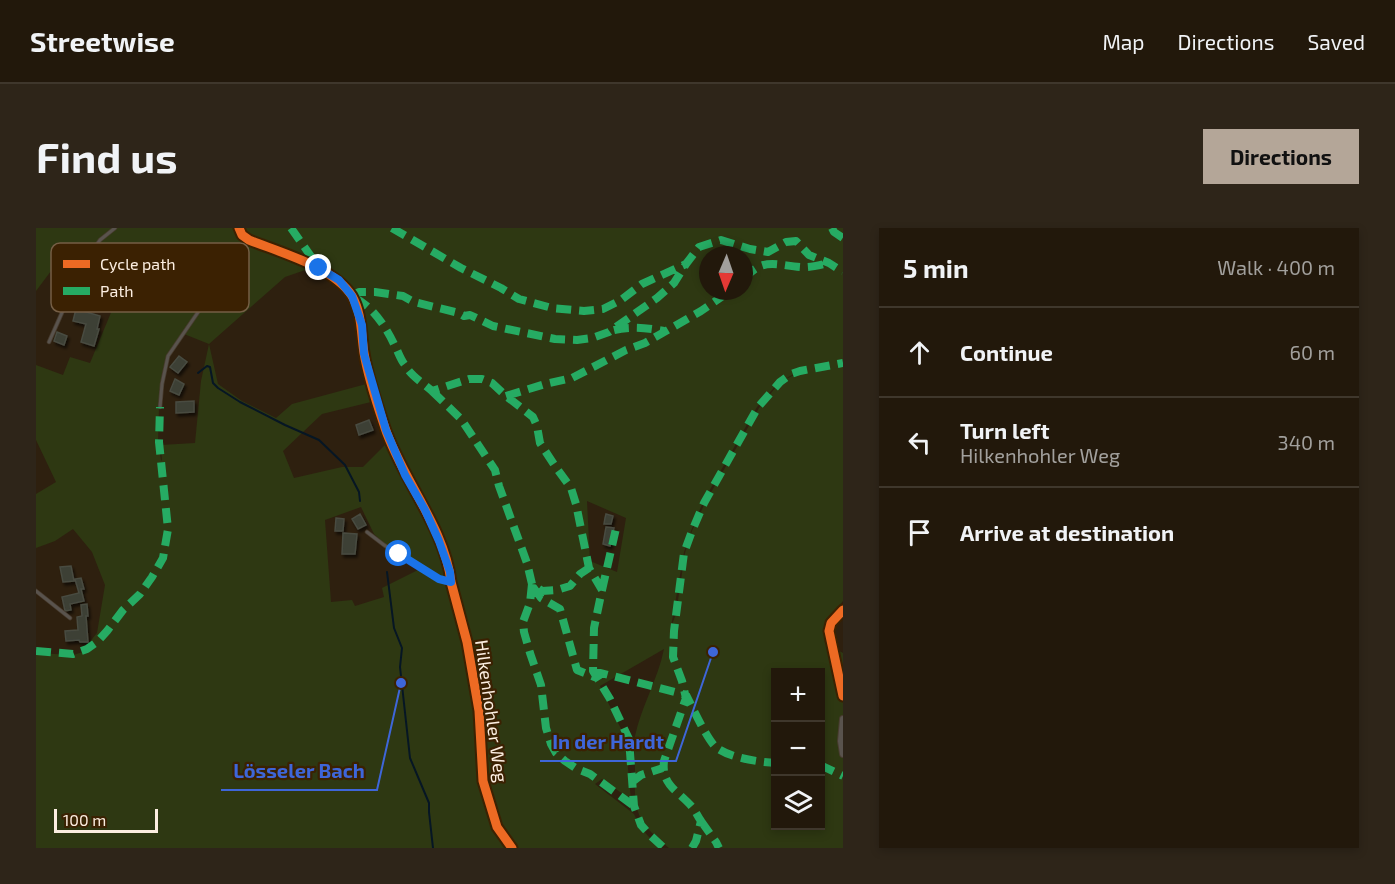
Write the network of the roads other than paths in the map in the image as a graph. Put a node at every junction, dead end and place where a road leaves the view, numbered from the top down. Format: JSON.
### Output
{"nodes":[{"id":1,"x":115,"y":228,"type":"edge"},
{"id":2,"x":239,"y":228,"type":"edge"},
{"id":3,"x":249,"y":240,"type":"junction"},
{"id":4,"x":98,"y":243,"type":"edge"},
{"id":5,"x":247,"y":243,"type":"edge"},
{"id":6,"x":62,"y":312,"type":"edge"},
{"id":7,"x":198,"y":312,"type":"edge"},
{"id":8,"x":49,"y":342,"type":"dead end"},
{"id":9,"x":160,"y":407,"type":"dead end"},
{"id":10,"x":367,"y":532,"type":"dead end"},
{"id":11,"x":451,"y":582,"type":"junction"},
{"id":12,"x":36,"y":591,"type":"edge"},
{"id":13,"x":843,"y":610,"type":"edge"},
{"id":14,"x":70,"y":618,"type":"dead end"},
{"id":15,"x":843,"y":696,"type":"edge"},
{"id":16,"x":843,"y":719,"type":"edge"},
{"id":17,"x":843,"y":754,"type":"edge"},
{"id":18,"x":512,"y":848,"type":"edge"}],
"edges":[{"from":1,"to":4,"type":"lane"},
{"from":2,"to":3,"type":"street","name":"Hilkenhohler Weg"},
{"from":3,"to":5,"type":"lane"},
{"from":3,"to":11,"type":"street","name":"Hilkenhohler Weg"},
{"from":6,"to":8,"type":"lane"},
{"from":7,"to":9,"type":"lane"},
{"from":10,"to":11,"type":"lane"},
{"from":11,"to":18,"type":"street","name":"Hilkenhohler Weg"},
{"from":12,"to":14,"type":"lane"},
{"from":13,"to":15,"type":"street"},
{"from":16,"to":17,"type":"street"}]}
